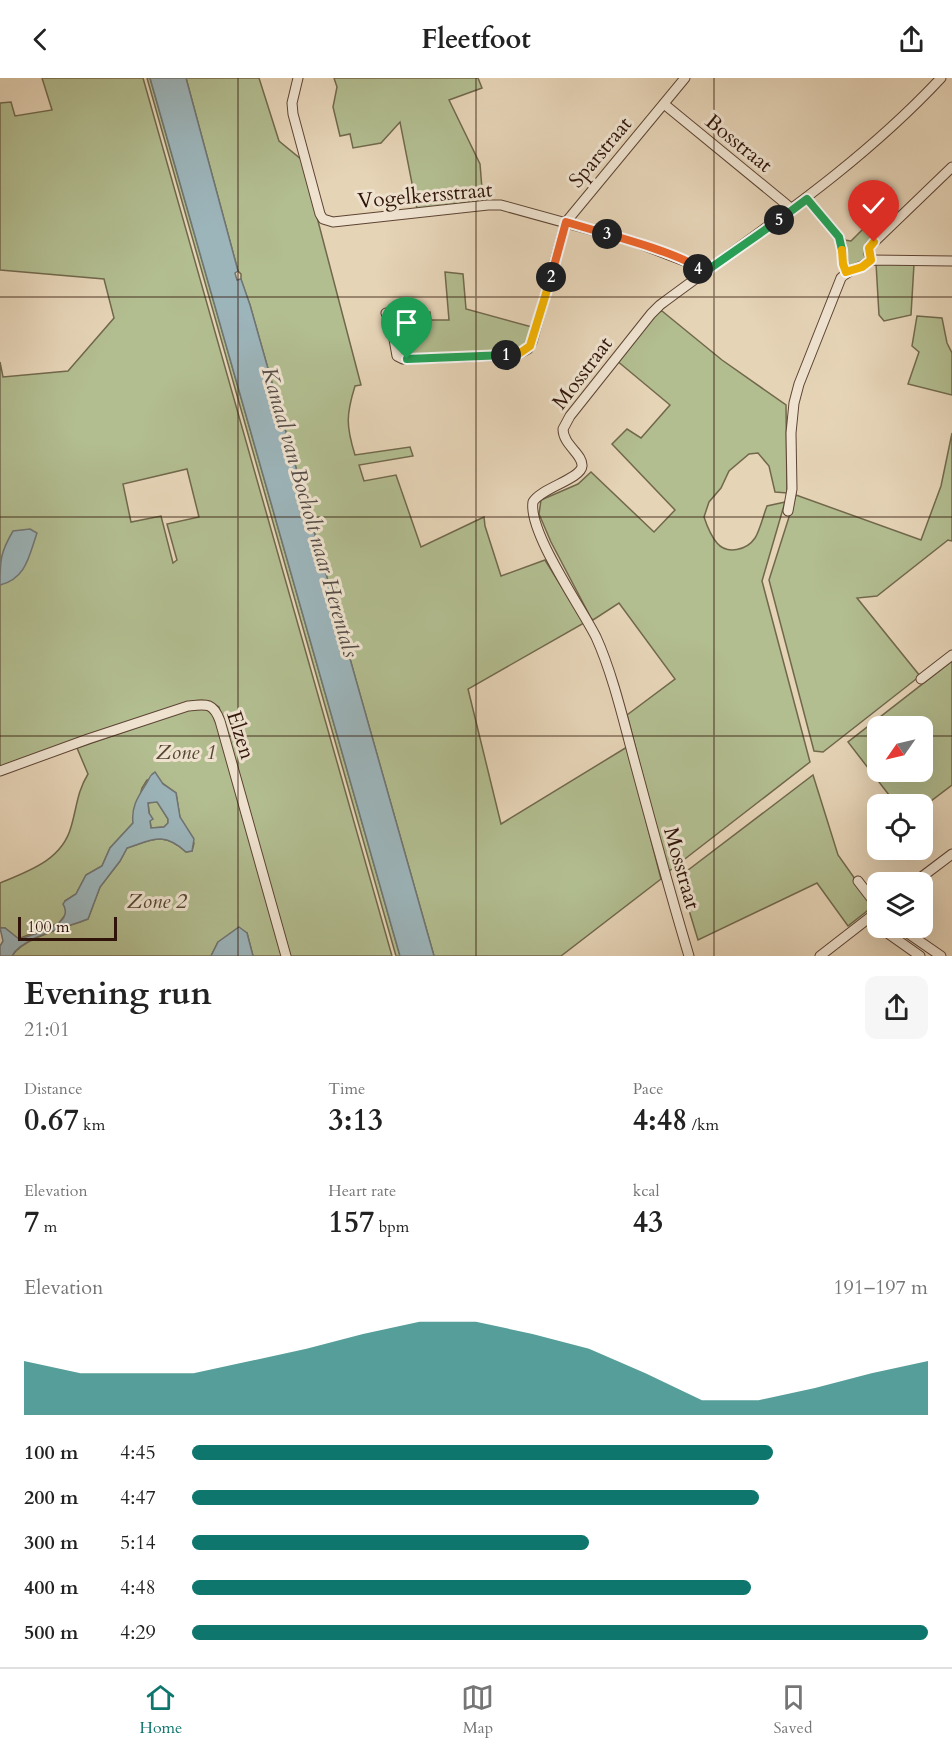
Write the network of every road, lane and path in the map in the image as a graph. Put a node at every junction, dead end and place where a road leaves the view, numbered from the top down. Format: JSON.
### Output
{"nodes":[{"id":1,"x":298,"y":78,"type":"edge"},
{"id":2,"x":686,"y":78,"type":"edge"},
{"id":3,"x":941,"y":78,"type":"edge"},
{"id":4,"x":664,"y":104,"type":"junction"},
{"id":5,"x":952,"y":167,"type":"edge"},
{"id":6,"x":807,"y":199,"type":"junction"},
{"id":7,"x":792,"y":209,"type":"junction"},
{"id":8,"x":566,"y":222,"type":"junction"},
{"id":9,"x":871,"y":260,"type":"junction"},
{"id":10,"x":952,"y":261,"type":"edge"},
{"id":11,"x":846,"y":272,"type":"junction"},
{"id":12,"x":702,"y":274,"type":"junction"},
{"id":13,"x":386,"y":313,"type":"dead end"},
{"id":14,"x":788,"y":511,"type":"dead end"},
{"id":15,"x":952,"y":655,"type":"edge"},
{"id":16,"x":921,"y":679,"type":"dead end"},
{"id":17,"x":0,"y":771,"type":"edge"},
{"id":18,"x":952,"y":854,"type":"edge"},
{"id":19,"x":928,"y":872,"type":"edge"},
{"id":20,"x":858,"y":880,"type":"dead end"},
{"id":21,"x":867,"y":893,"type":"edge"},
{"id":22,"x":867,"y":920,"type":"edge"},
{"id":23,"x":894,"y":938,"type":"edge"},
{"id":24,"x":915,"y":938,"type":"edge"},
{"id":25,"x":286,"y":956,"type":"edge"},
{"id":26,"x":689,"y":956,"type":"edge"},
{"id":27,"x":820,"y":956,"type":"edge"},
{"id":28,"x":920,"y":956,"type":"edge"},
{"id":29,"x":941,"y":956,"type":"edge"}],
"edges":[{"from":1,"to":8,"type":"street","name":"Vogelkersstraat"},
{"from":2,"to":4,"type":"street","name":"Sparstraat"},
{"from":3,"to":6,"type":"street","name":"Mosstraat"},
{"from":4,"to":7,"type":"street","name":"Bosstraat"},
{"from":4,"to":8,"type":"street","name":"Sparstraat"},
{"from":5,"to":9,"type":"street"},
{"from":6,"to":7,"type":"street","name":"Mosstraat"},
{"from":6,"to":11,"type":"street"},
{"from":7,"to":12,"type":"street","name":"Mosstraat"},
{"from":8,"to":12,"type":"street","name":"Vogelkersstraat"},
{"from":8,"to":13,"type":"street"},
{"from":9,"to":10,"type":"street"},
{"from":9,"to":11,"type":"street"},
{"from":11,"to":14,"type":"street"},
{"from":12,"to":26,"type":"street","name":"Mosstraat"},
{"from":15,"to":16,"type":"street"},
{"from":17,"to":25,"type":"street","name":"Elzen"},
{"from":18,"to":19,"type":"street"},
{"from":20,"to":21,"type":"street"},
{"from":22,"to":27,"type":"street"},
{"from":23,"to":28,"type":"street"},
{"from":24,"to":29,"type":"street"}]}
